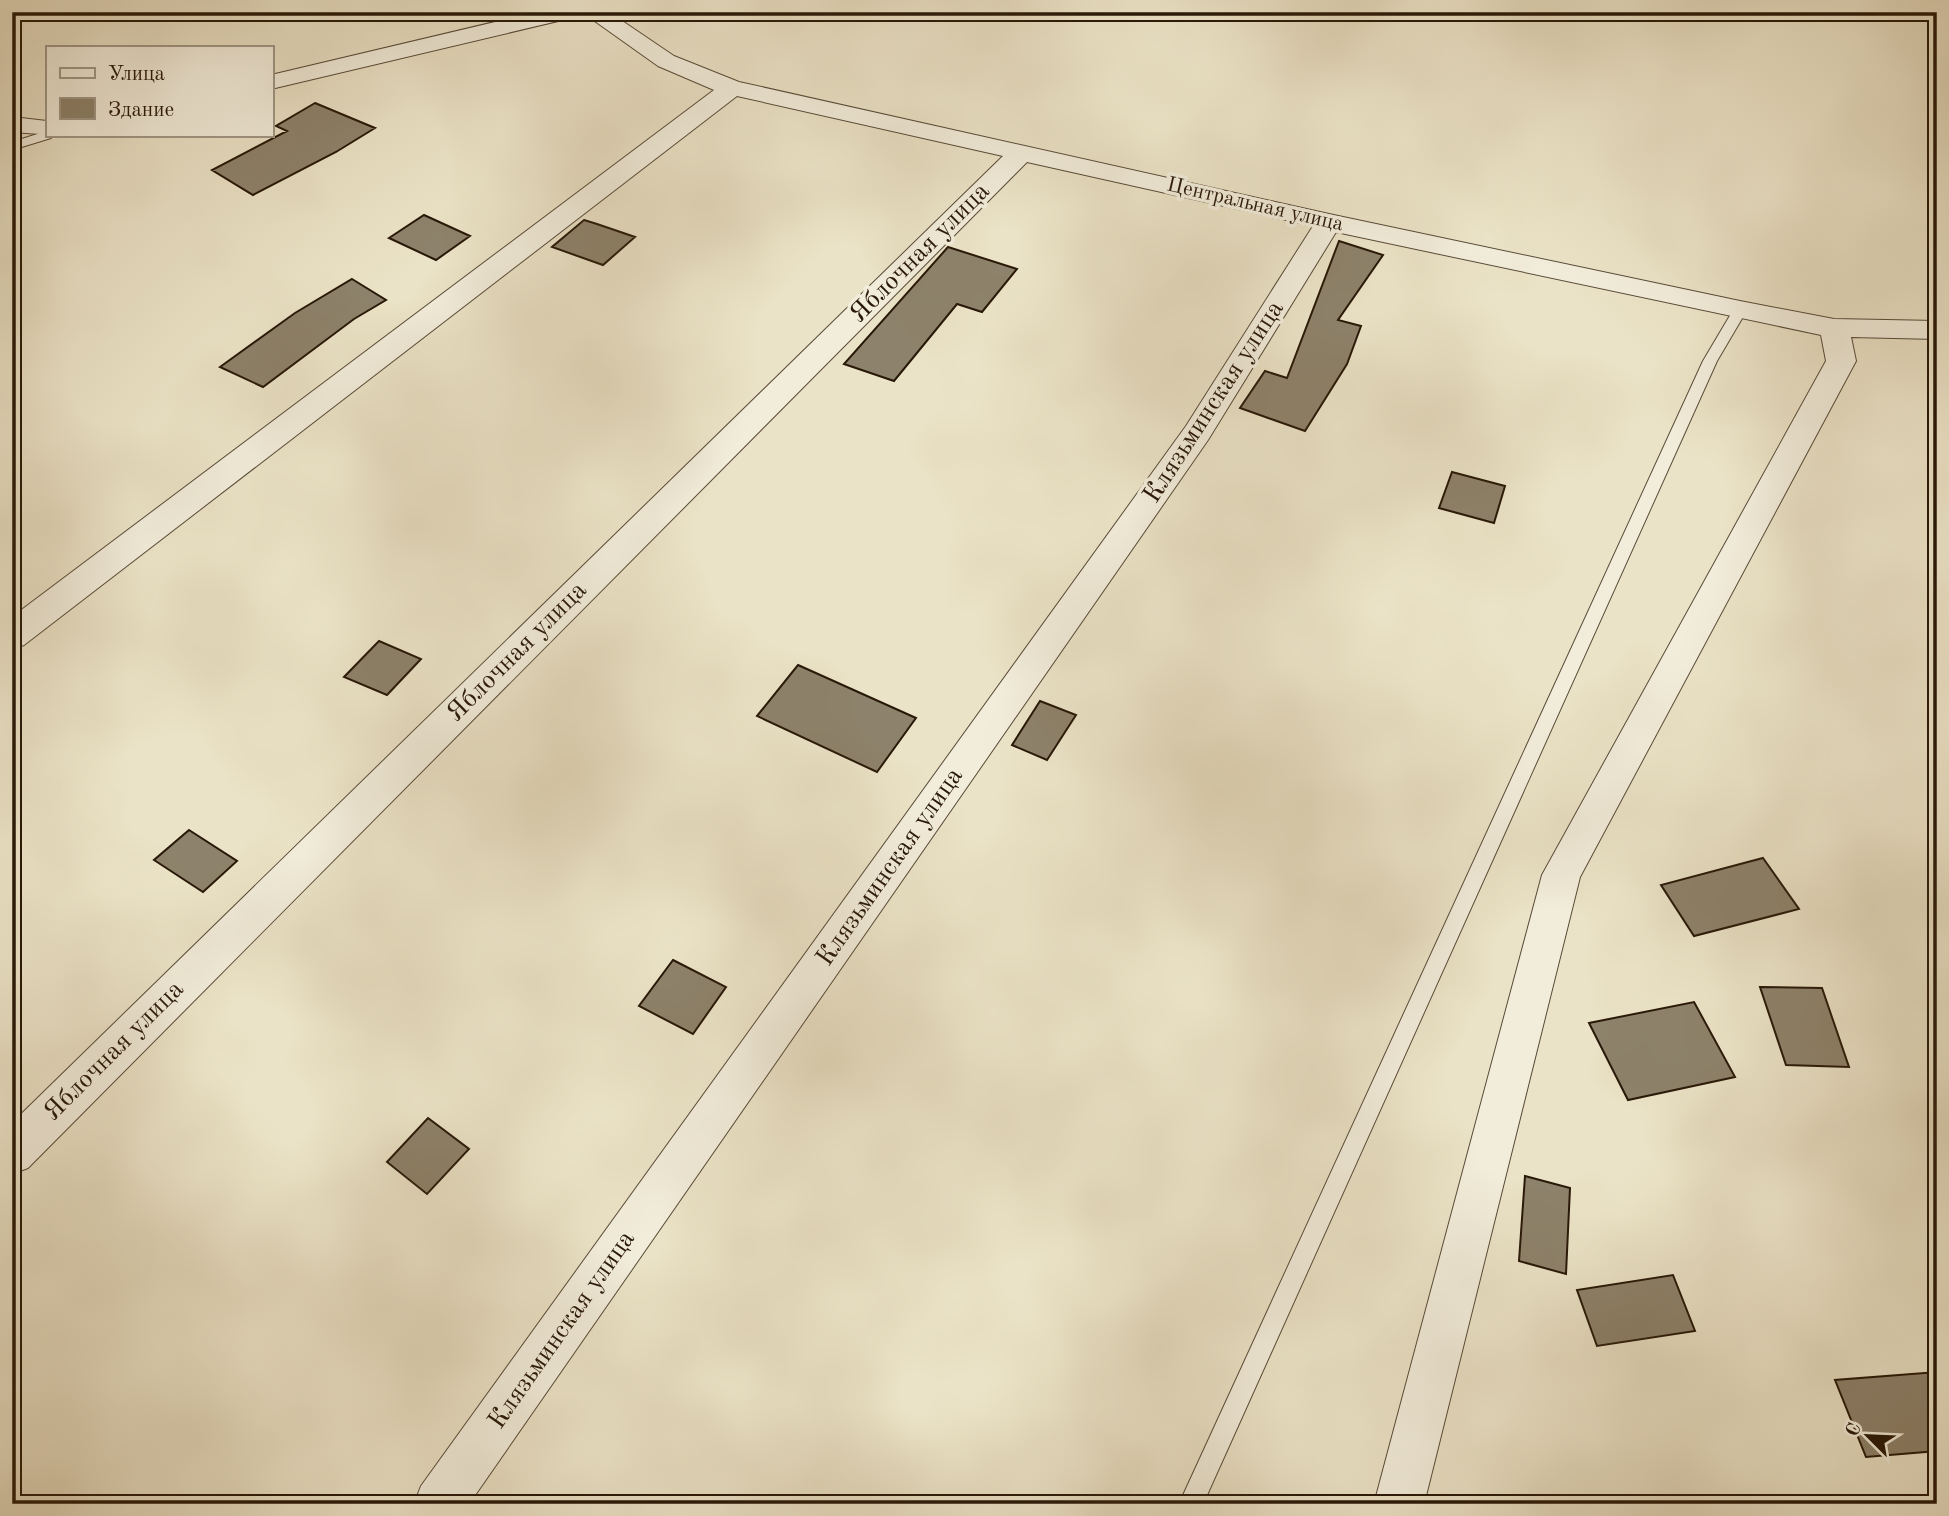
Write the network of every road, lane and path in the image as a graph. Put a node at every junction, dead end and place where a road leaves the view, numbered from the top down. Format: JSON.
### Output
{"nodes":[{"id":1,"x":567,"y":12,"type":"edge"},
{"id":2,"x":593,"y":12,"type":"edge"},
{"id":3,"x":273,"y":82,"type":"edge"},
{"id":4,"x":732,"y":88,"type":"junction"},
{"id":5,"x":12,"y":124,"type":"edge"},
{"id":6,"x":46,"y":129,"type":"edge"},
{"id":7,"x":46,"y":135,"type":"edge"},
{"id":8,"x":12,"y":146,"type":"edge"},
{"id":9,"x":1022,"y":152,"type":"junction"},
{"id":10,"x":1329,"y":222,"type":"junction"},
{"id":11,"x":1740,"y":310,"type":"junction"},
{"id":12,"x":1834,"y":328,"type":"junction"},
{"id":13,"x":1937,"y":330,"type":"edge"},
{"id":14,"x":12,"y":636,"type":"edge"},
{"id":15,"x":12,"y":1153,"type":"edge"},
{"id":16,"x":439,"y":1504,"type":"edge"},
{"id":17,"x":1191,"y":1504,"type":"edge"},
{"id":18,"x":1399,"y":1504,"type":"edge"}],
"edges":[{"from":1,"to":3,"type":"street"},
{"from":2,"to":4,"type":"street","name":"Центральная улица"},
{"from":4,"to":9,"type":"street","name":"Центральная улица"},
{"from":4,"to":14,"type":"street"},
{"from":5,"to":6,"type":"street"},
{"from":7,"to":8,"type":"lane"},
{"from":9,"to":10,"type":"street","name":"Центральная улица"},
{"from":9,"to":15,"type":"street","name":"Яблочная улица"},
{"from":10,"to":11,"type":"street","name":"Центральная улица"},
{"from":10,"to":16,"type":"street","name":"Клязьминская улица"},
{"from":11,"to":12,"type":"street","name":"Центральная улица"},
{"from":11,"to":17,"type":"lane"},
{"from":12,"to":13,"type":"street","name":"Центральная улица"},
{"from":12,"to":18,"type":"street"}]}
